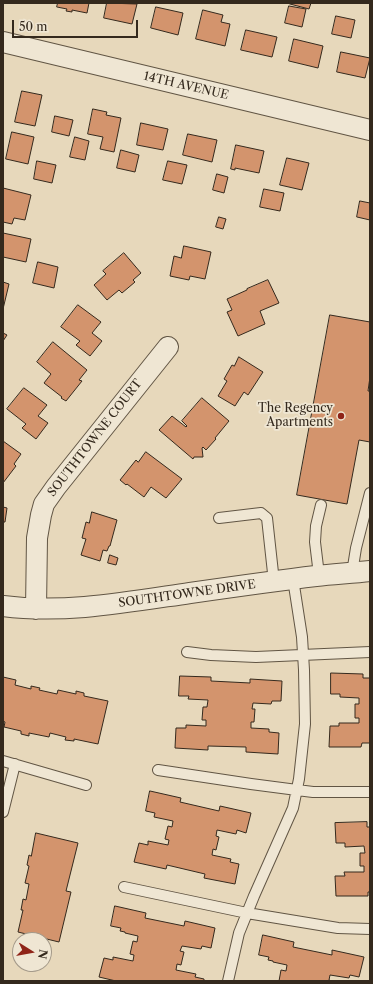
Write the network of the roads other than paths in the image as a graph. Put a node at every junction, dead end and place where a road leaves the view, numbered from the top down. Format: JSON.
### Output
{"nodes":[{"id":1,"x":3,"y":42,"type":"edge"},
{"id":2,"x":370,"y":130,"type":"edge"},
{"id":3,"x":168,"y":347,"type":"dead end"},
{"id":4,"x":370,"y":493,"type":"edge"},
{"id":5,"x":321,"y":505,"type":"dead end"},
{"id":6,"x":219,"y":518,"type":"dead end"},
{"id":7,"x":361,"y":572,"type":"edge"},
{"id":8,"x":319,"y":575,"type":"junction"},
{"id":9,"x":284,"y":580,"type":"junction"},
{"id":10,"x":3,"y":606,"type":"edge"},
{"id":11,"x":36,"y":609,"type":"junction"},
{"id":12,"x":187,"y":652,"type":"dead end"},
{"id":13,"x":370,"y":652,"type":"edge"},
{"id":14,"x":304,"y":654,"type":"junction"},
{"id":15,"x":3,"y":761,"type":"edge"},
{"id":16,"x":15,"y":764,"type":"junction"},
{"id":17,"x":158,"y":770,"type":"dead end"},
{"id":18,"x":86,"y":785,"type":"dead end"},
{"id":19,"x":297,"y":790,"type":"junction"},
{"id":20,"x":370,"y":792,"type":"edge"},
{"id":21,"x":3,"y":812,"type":"edge"},
{"id":22,"x":124,"y":887,"type":"dead end"},
{"id":23,"x":247,"y":913,"type":"junction"},
{"id":24,"x":370,"y":929,"type":"edge"},
{"id":25,"x":228,"y":981,"type":"edge"}],
"edges":[{"from":1,"to":2,"type":"street","name":"14TH AVENUE"},
{"from":3,"to":11,"type":"street","name":"SOUTHTOWNE COURT"},
{"from":4,"to":7,"type":"lane"},
{"from":5,"to":8,"type":"lane"},
{"from":6,"to":9,"type":"lane"},
{"from":7,"to":8,"type":"street","name":"SOUTHTOWNE DRIVE"},
{"from":8,"to":9,"type":"street","name":"SOUTHTOWNE DRIVE"},
{"from":9,"to":11,"type":"street","name":"SOUTHTOWNE DRIVE"},
{"from":9,"to":14,"type":"lane"},
{"from":10,"to":11,"type":"street","name":"SOUTHTOWNE DRIVE"},
{"from":12,"to":14,"type":"lane"},
{"from":13,"to":14,"type":"lane"},
{"from":14,"to":19,"type":"lane"},
{"from":15,"to":16,"type":"lane"},
{"from":16,"to":18,"type":"lane"},
{"from":16,"to":21,"type":"lane"},
{"from":17,"to":19,"type":"lane"},
{"from":19,"to":20,"type":"lane"},
{"from":19,"to":23,"type":"lane"},
{"from":22,"to":23,"type":"lane"},
{"from":23,"to":24,"type":"lane"},
{"from":23,"to":25,"type":"lane"}]}
